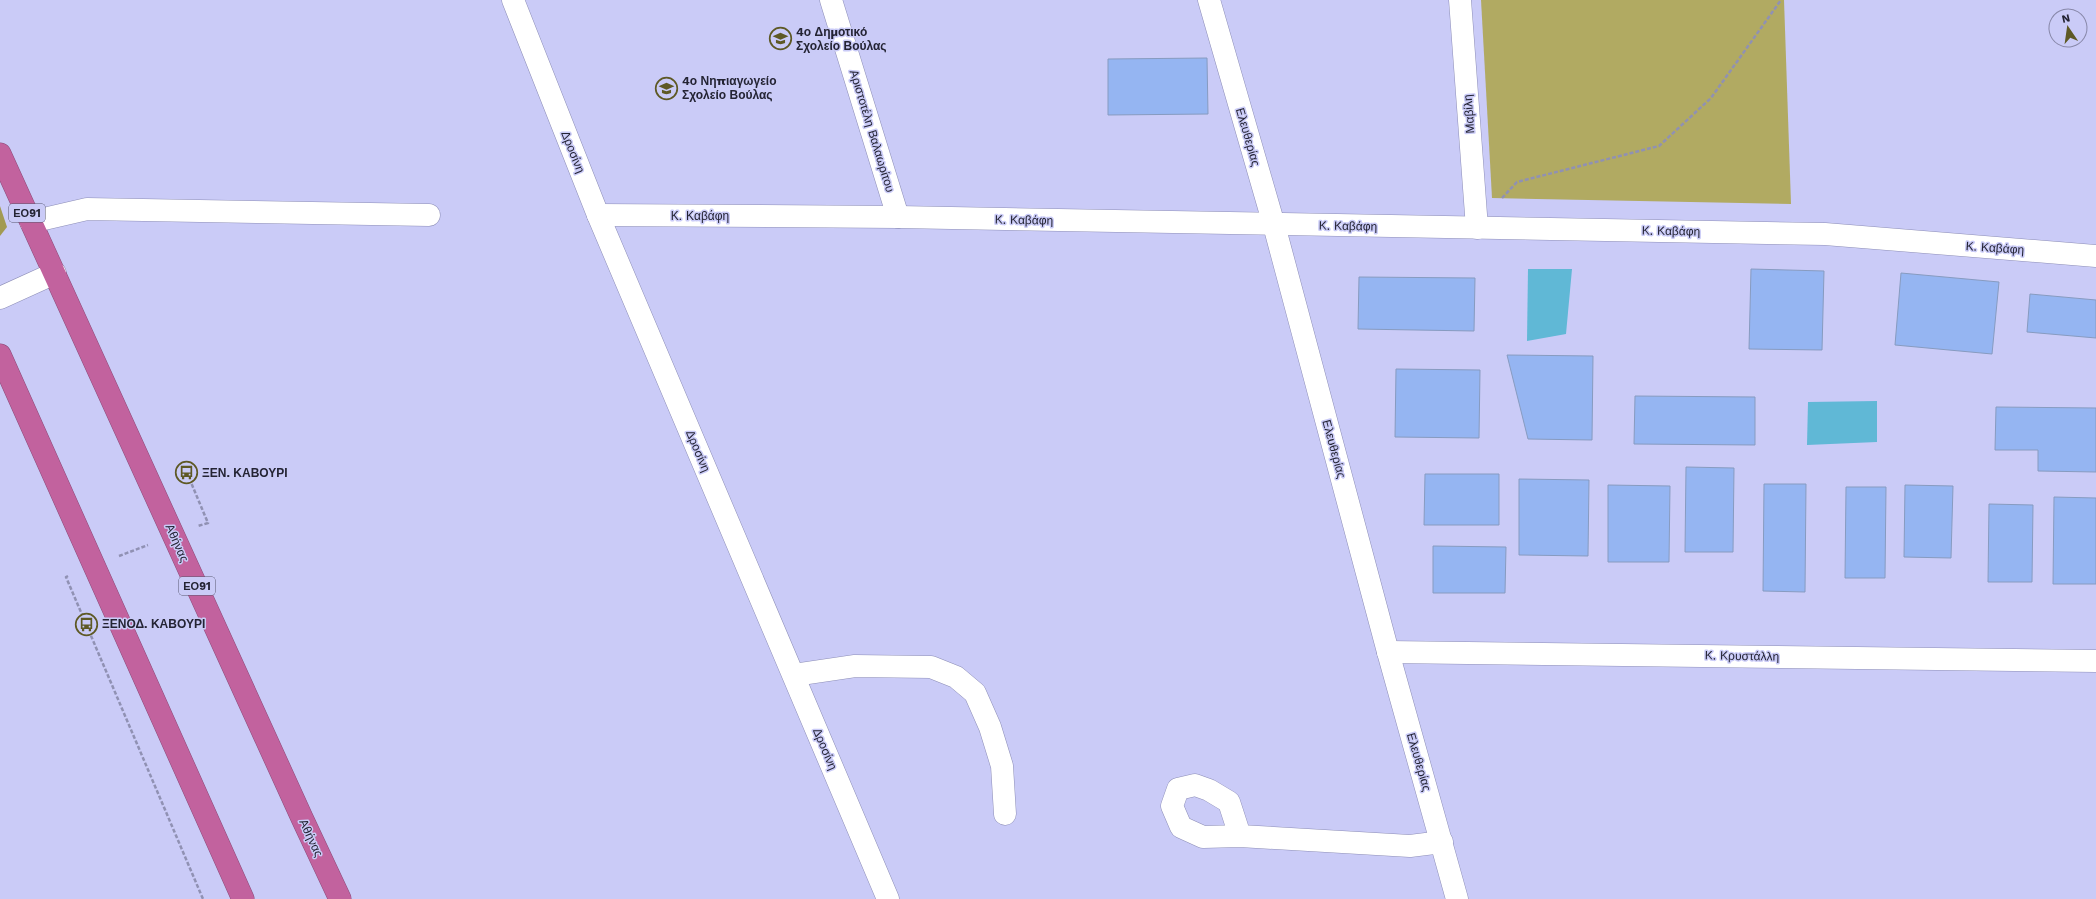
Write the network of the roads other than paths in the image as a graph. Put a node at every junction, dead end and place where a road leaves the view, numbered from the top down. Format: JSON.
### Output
{"nodes":[{"id":1,"x":513,"y":0,"type":"edge"},
{"id":2,"x":831,"y":0,"type":"edge"},
{"id":3,"x":1209,"y":0,"type":"edge"},
{"id":4,"x":1460,"y":0,"type":"edge"},
{"id":5,"x":0,"y":154,"type":"edge"},
{"id":6,"x":429,"y":215,"type":"dead end"},
{"id":7,"x":598,"y":215,"type":"junction"},
{"id":8,"x":898,"y":217,"type":"junction"},
{"id":9,"x":31,"y":222,"type":"junction"},
{"id":10,"x":1274,"y":225,"type":"junction"},
{"id":11,"x":1477,"y":228,"type":"junction"},
{"id":12,"x":2096,"y":256,"type":"edge"},
{"id":13,"x":55,"y":273,"type":"junction"},
{"id":14,"x":0,"y":298,"type":"edge"},
{"id":15,"x":0,"y":355,"type":"edge"},
{"id":16,"x":1388,"y":652,"type":"junction"},
{"id":17,"x":2096,"y":661,"type":"edge"},
{"id":18,"x":794,"y":675,"type":"junction"},
{"id":19,"x":1005,"y":814,"type":"dead end"},
{"id":20,"x":1240,"y":836,"type":"dead end"},
{"id":21,"x":1442,"y":842,"type":"junction"},
{"id":22,"x":243,"y":899,"type":"edge"},
{"id":23,"x":340,"y":899,"type":"edge"},
{"id":24,"x":888,"y":899,"type":"edge"},
{"id":25,"x":1457,"y":899,"type":"edge"}],
"edges":[{"from":1,"to":7,"type":"street","name":"Δροσίνη"},
{"from":2,"to":8,"type":"street","name":"Αριστοτέλη Βαλαωρίτου"},
{"from":3,"to":10,"type":"street","name":"Ελευθερίας"},
{"from":4,"to":11,"type":"street","name":"Μαβίλη"},
{"from":5,"to":9,"type":"highway","number":"ΕΟ91"},
{"from":6,"to":9,"type":"street"},
{"from":7,"to":8,"type":"street","name":"Κ. Καβάφη"},
{"from":7,"to":18,"type":"street","name":"Δροσίνη"},
{"from":8,"to":10,"type":"street","name":"Κ. Καβάφη"},
{"from":9,"to":13,"type":"highway","number":"ΕΟ91"},
{"from":10,"to":11,"type":"street","name":"Κ. Καβάφη"},
{"from":10,"to":16,"type":"street","name":"Ελευθερίας"},
{"from":11,"to":12,"type":"street","name":"Κ. Καβάφη"},
{"from":13,"to":14,"type":"street"},
{"from":13,"to":23,"type":"highway","name":"Αθήνας","number":"ΕΟ91"},
{"from":15,"to":22,"type":"highway"},
{"from":16,"to":17,"type":"street","name":"Κ. Κρυστάλλη"},
{"from":16,"to":21,"type":"street","name":"Ελευθερίας"},
{"from":18,"to":19,"type":"street"},
{"from":18,"to":24,"type":"street","name":"Δροσίνη"},
{"from":20,"to":21,"type":"street"},
{"from":21,"to":25,"type":"street","name":"Ελευθερίας"}]}
